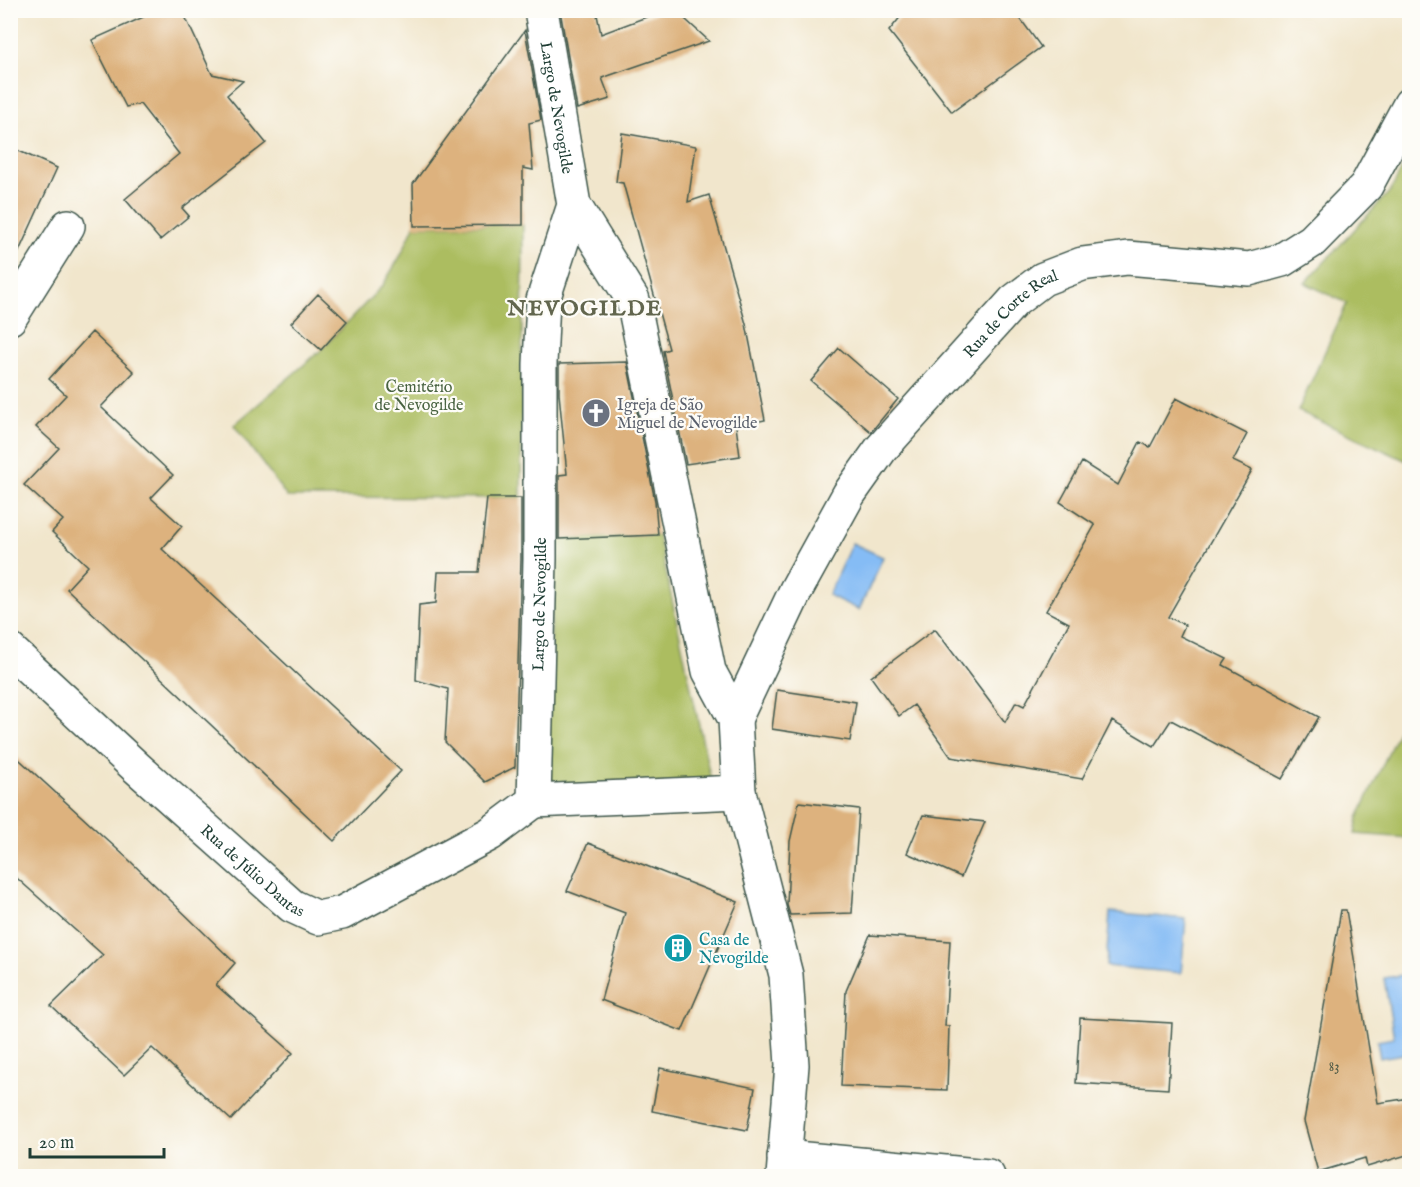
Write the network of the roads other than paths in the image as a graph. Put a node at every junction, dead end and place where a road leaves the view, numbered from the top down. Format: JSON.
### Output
{"nodes":[{"id":1,"x":540,"y":10,"type":"edge"},
{"id":2,"x":1410,"y":104,"type":"edge"},
{"id":3,"x":574,"y":205,"type":"junction"},
{"id":4,"x":68,"y":226,"type":"dead end"},
{"id":5,"x":10,"y":318,"type":"edge"},
{"id":6,"x":10,"y":650,"type":"edge"},
{"id":7,"x":735,"y":718,"type":"junction"},
{"id":8,"x":739,"y":792,"type":"junction"},
{"id":9,"x":534,"y":801,"type":"junction"},
{"id":10,"x":783,"y":1167,"type":"edge"},
{"id":11,"x":988,"y":1176,"type":"edge"}],
"edges":[{"from":1,"to":3,"type":"street","name":"Largo de Nevogilde"},
{"from":2,"to":7,"type":"street","name":"Rua de Corte Real"},
{"from":3,"to":7,"type":"street","name":"Largo de Nevogilde"},
{"from":3,"to":9,"type":"street","name":"Largo de Nevogilde"},
{"from":4,"to":5,"type":"street"},
{"from":6,"to":9,"type":"street","name":"Rua de Júlio Dantas"},
{"from":7,"to":8,"type":"street","name":"Largo de Nevogilde"},
{"from":8,"to":9,"type":"street"},
{"from":8,"to":10,"type":"street","name":"Largo de Nevogilde"},
{"from":10,"to":11,"type":"street"}]}
